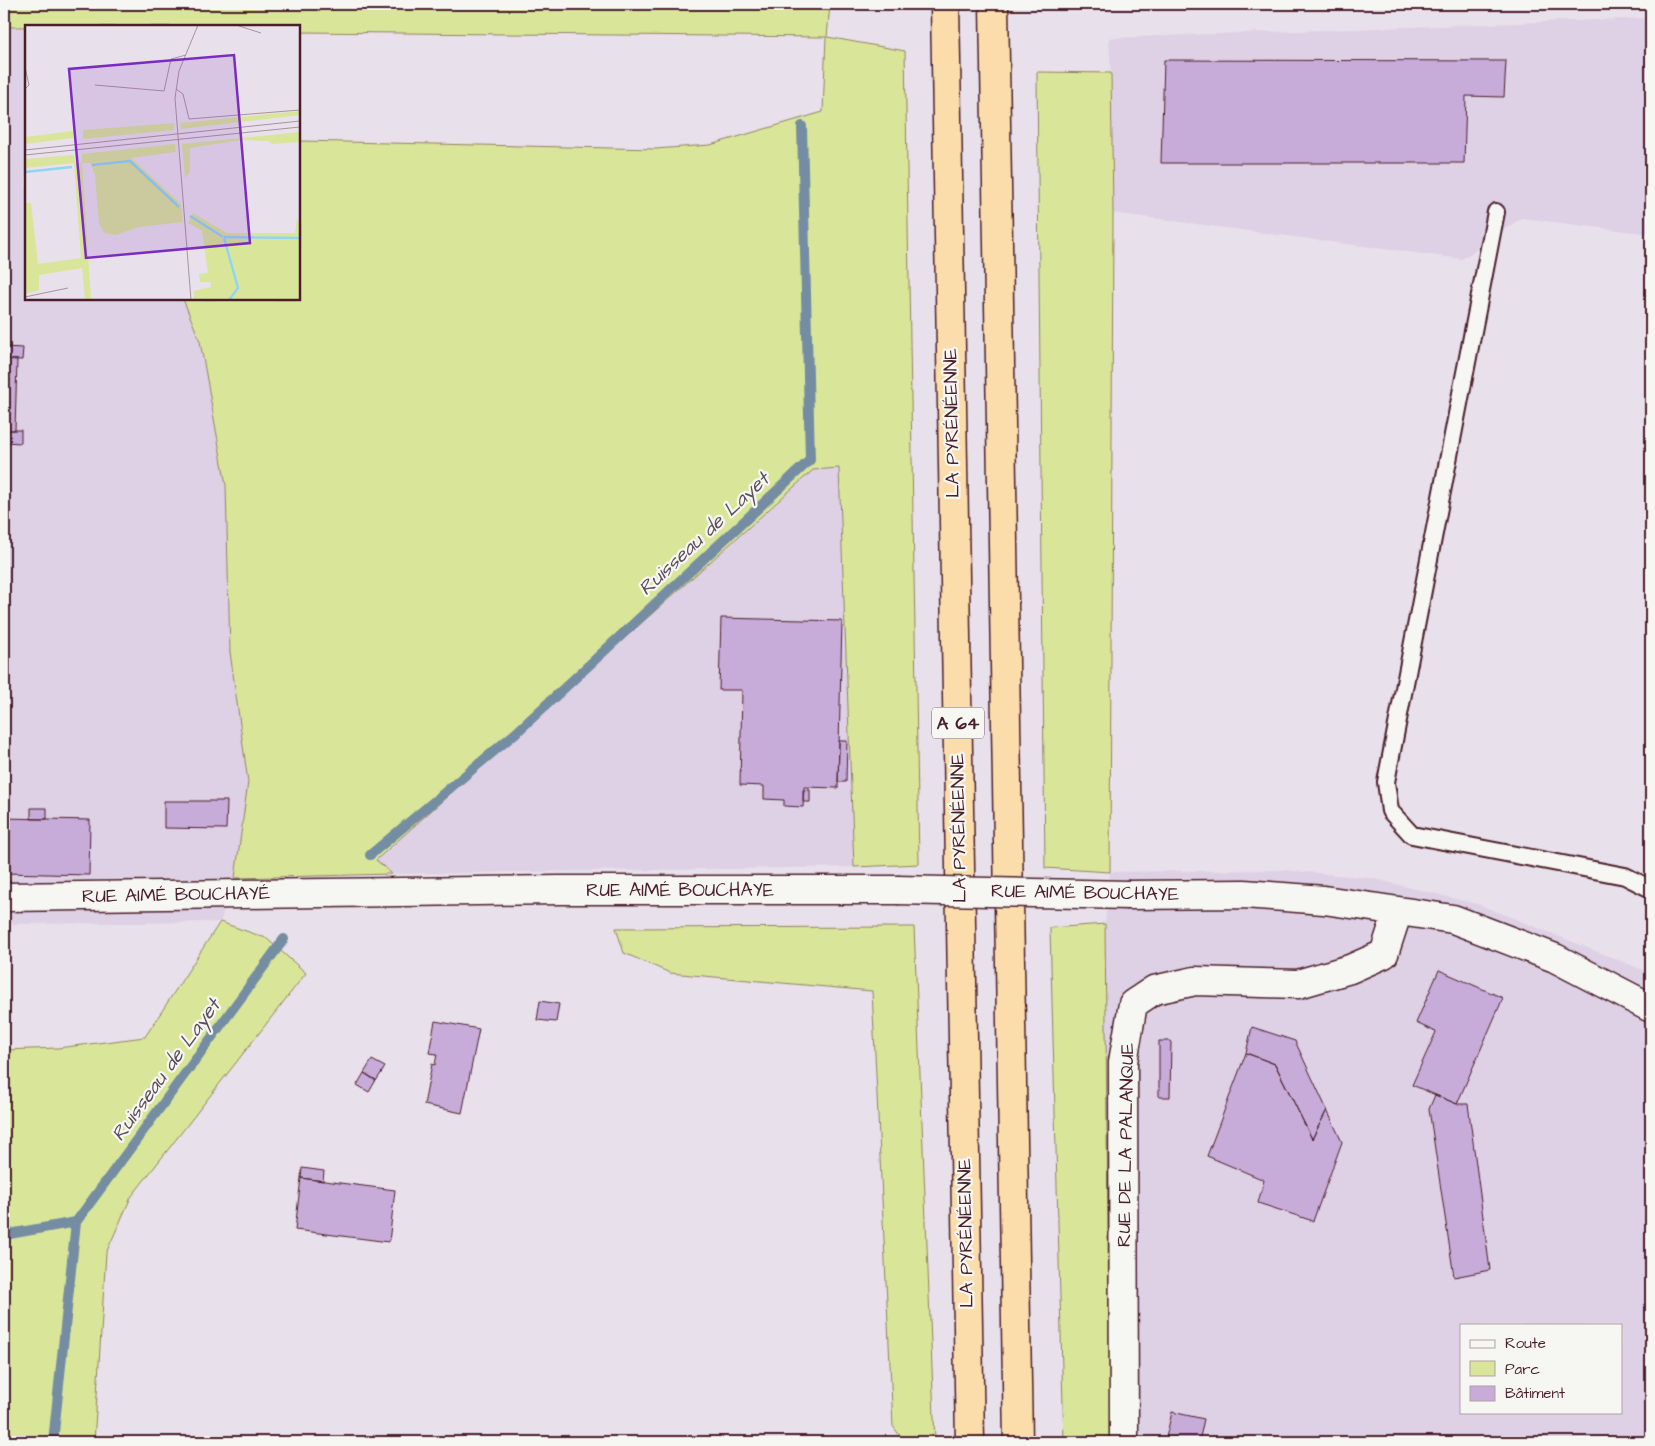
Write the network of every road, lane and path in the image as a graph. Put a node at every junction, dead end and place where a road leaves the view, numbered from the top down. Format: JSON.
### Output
{"nodes":[{"id":1,"x":945,"y":4,"type":"edge"},
{"id":2,"x":994,"y":4,"type":"edge"},
{"id":3,"x":1496,"y":212,"type":"dead end"},
{"id":4,"x":1651,"y":888,"type":"edge"},
{"id":5,"x":348,"y":894,"type":"joint"},
{"id":6,"x":4,"y":897,"type":"edge"},
{"id":7,"x":1398,"y":911,"type":"junction"},
{"id":8,"x":1651,"y":1008,"type":"edge"},
{"id":9,"x":970,"y":1442,"type":"edge"},
{"id":10,"x":1018,"y":1442,"type":"edge"},
{"id":11,"x":1124,"y":1442,"type":"edge"}],
"edges":[{"from":1,"to":9,"type":"highway","name":"LA PYRÉNÉENNE","number":"A 64"},
{"from":2,"to":10,"type":"highway","number":"A 64"},
{"from":3,"to":4,"type":"lane"},
{"from":5,"to":6,"type":"street","name":"RUE AIMÉ BOUCHAYÉ"},
{"from":5,"to":7,"type":"street","name":"RUE AIMÉ BOUCHAYE","bridge":true},
{"from":7,"to":8,"type":"street","name":"RUE AIMÉ BOUCHAYE"},
{"from":7,"to":11,"type":"street","name":"RUE DE LA PALANQUE"}]}
